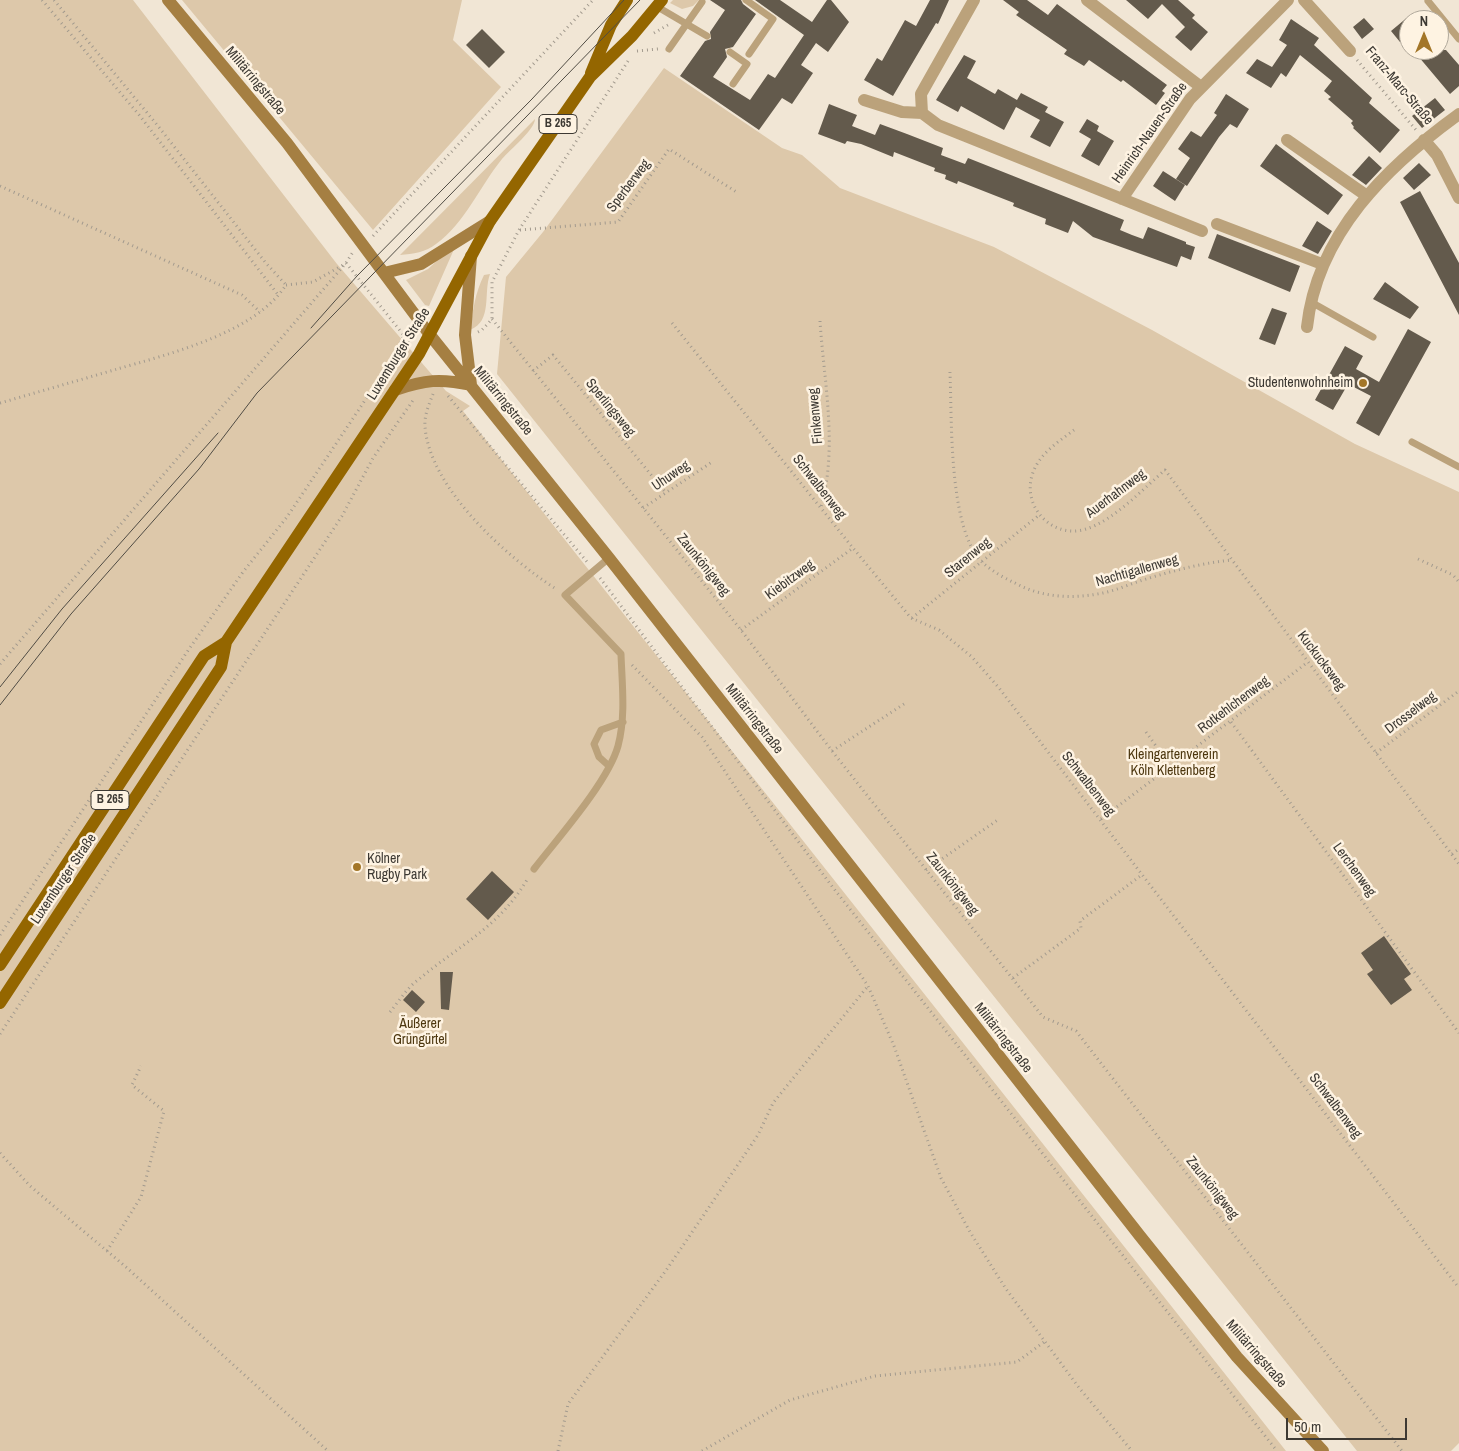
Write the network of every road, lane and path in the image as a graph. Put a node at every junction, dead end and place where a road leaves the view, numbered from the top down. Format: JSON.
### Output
{"nodes":[{"id":1,"x":42,"y":0,"type":"edge"},
{"id":2,"x":54,"y":0,"type":"edge"},
{"id":3,"x":168,"y":0,"type":"edge"},
{"id":4,"x":592,"y":0,"type":"edge"},
{"id":5,"x":627,"y":0,"type":"edge"},
{"id":6,"x":746,"y":0,"type":"edge"},
{"id":7,"x":974,"y":0,"type":"edge"},
{"id":8,"x":1088,"y":0,"type":"edge"},
{"id":9,"x":1288,"y":0,"type":"edge"},
{"id":10,"x":1304,"y":0,"type":"edge"},
{"id":11,"x":1428,"y":1,"type":"edge"},
{"id":12,"x":702,"y":2,"type":"dead end"},
{"id":13,"x":659,"y":3,"type":"edge"},
{"id":14,"x":687,"y":24,"type":"junction"},
{"id":15,"x":707,"y":36,"type":"dead end"},
{"id":16,"x":1459,"y":39,"type":"edge"},
{"id":17,"x":670,"y":48,"type":"joint"},
{"id":18,"x":1350,"y":51,"type":"joint"},
{"id":19,"x":634,"y":52,"type":"dead end"},
{"id":20,"x":730,"y":52,"type":"dead end"},
{"id":21,"x":749,"y":54,"type":"dead end"},
{"id":22,"x":629,"y":60,"type":"dead end"},
{"id":23,"x":590,"y":77,"type":"junction"},
{"id":24,"x":733,"y":84,"type":"dead end"},
{"id":25,"x":1201,"y":87,"type":"junction"},
{"id":26,"x":864,"y":100,"type":"dead end"},
{"id":27,"x":922,"y":113,"type":"junction"},
{"id":28,"x":1459,"y":114,"type":"edge"},
{"id":29,"x":1287,"y":140,"type":"dead end"},
{"id":30,"x":1424,"y":140,"type":"junction"},
{"id":31,"x":0,"y":186,"type":"edge"},
{"id":32,"x":738,"y":193,"type":"dead end"},
{"id":33,"x":1366,"y":196,"type":"junction"},
{"id":34,"x":1459,"y":198,"type":"edge"},
{"id":35,"x":1122,"y":199,"type":"junction"},
{"id":36,"x":490,"y":221,"type":"junction"},
{"id":37,"x":1217,"y":224,"type":"dead end"},
{"id":38,"x":519,"y":230,"type":"junction"},
{"id":39,"x":1202,"y":231,"type":"dead end"},
{"id":40,"x":362,"y":245,"type":"junction"},
{"id":41,"x":471,"y":256,"type":"junction"},
{"id":42,"x":346,"y":263,"type":"junction"},
{"id":43,"x":1322,"y":264,"type":"junction"},
{"id":44,"x":384,"y":273,"type":"junction"},
{"id":45,"x":286,"y":285,"type":"junction"},
{"id":46,"x":279,"y":296,"type":"junction"},
{"id":47,"x":1310,"y":301,"type":"junction"},
{"id":48,"x":260,"y":312,"type":"junction"},
{"id":49,"x":492,"y":319,"type":"junction"},
{"id":50,"x":820,"y":321,"type":"dead end"},
{"id":51,"x":672,"y":323,"type":"dead end"},
{"id":52,"x":1307,"y":327,"type":"dead end"},
{"id":53,"x":470,"y":334,"type":"dead end"},
{"id":54,"x":430,"y":335,"type":"junction"},
{"id":55,"x":404,"y":336,"type":"junction"},
{"id":56,"x":1373,"y":337,"type":"dead end"},
{"id":57,"x":419,"y":354,"type":"junction"},
{"id":58,"x":533,"y":371,"type":"junction"},
{"id":59,"x":950,"y":372,"type":"dead end"},
{"id":60,"x":435,"y":380,"type":"junction"},
{"id":61,"x":471,"y":385,"type":"junction"},
{"id":62,"x":395,"y":390,"type":"junction"},
{"id":63,"x":425,"y":393,"type":"dead end"},
{"id":64,"x":417,"y":397,"type":"dead end"},
{"id":65,"x":0,"y":403,"type":"edge"},
{"id":66,"x":1074,"y":430,"type":"dead end"},
{"id":67,"x":1412,"y":442,"type":"dead end"},
{"id":68,"x":712,"y":462,"type":"dead end"},
{"id":69,"x":1459,"y":467,"type":"edge"},
{"id":70,"x":1165,"y":470,"type":"joint"},
{"id":71,"x":666,"y":493,"type":"junction"},
{"id":72,"x":821,"y":507,"type":"junction"},
{"id":73,"x":642,"y":508,"type":"junction"},
{"id":74,"x":1038,"y":516,"type":"junction"},
{"id":75,"x":853,"y":548,"type":"junction"},
{"id":76,"x":609,"y":558,"type":"junction"},
{"id":77,"x":1418,"y":559,"type":"dead end"},
{"id":78,"x":1232,"y":560,"type":"junction"},
{"id":79,"x":982,"y":562,"type":"junction"},
{"id":80,"x":593,"y":570,"type":"junction"},
{"id":81,"x":1459,"y":582,"type":"edge"},
{"id":82,"x":565,"y":595,"type":"junction"},
{"id":83,"x":912,"y":618,"type":"junction"},
{"id":84,"x":741,"y":630,"type":"junction"},
{"id":85,"x":226,"y":642,"type":"junction"},
{"id":86,"x":621,"y":654,"type":"junction"},
{"id":87,"x":1308,"y":662,"type":"junction"},
{"id":88,"x":0,"y":664,"type":"edge"},
{"id":89,"x":1459,"y":691,"type":"edge"},
{"id":90,"x":906,"y":702,"type":"dead end"},
{"id":91,"x":622,"y":722,"type":"junction"},
{"id":92,"x":1231,"y":722,"type":"junction"},
{"id":93,"x":1146,"y":732,"type":"dead end"},
{"id":94,"x":832,"y":751,"type":"junction"},
{"id":95,"x":1376,"y":753,"type":"junction"},
{"id":96,"x":608,"y":766,"type":"junction"},
{"id":97,"x":1171,"y":766,"type":"junction"},
{"id":98,"x":999,"y":819,"type":"dead end"},
{"id":99,"x":1101,"y":819,"type":"junction"},
{"id":100,"x":1459,"y":849,"type":"edge"},
{"id":101,"x":1452,"y":854,"type":"junction"},
{"id":102,"x":1459,"y":864,"type":"edge"},
{"id":103,"x":534,"y":869,"type":"joint"},
{"id":104,"x":926,"y":870,"type":"junction"},
{"id":105,"x":1143,"y":874,"type":"junction"},
{"id":106,"x":0,"y":935,"type":"edge"},
{"id":107,"x":0,"y":965,"type":"edge"},
{"id":108,"x":1012,"y":978,"type":"junction"},
{"id":109,"x":868,"y":986,"type":"junction"},
{"id":110,"x":0,"y":1003,"type":"edge"},
{"id":111,"x":390,"y":1012,"type":"dead end"},
{"id":112,"x":1459,"y":1032,"type":"edge"},
{"id":113,"x":0,"y":1034,"type":"edge"},
{"id":114,"x":141,"y":1066,"type":"dead end"},
{"id":115,"x":0,"y":1153,"type":"edge"},
{"id":116,"x":107,"y":1251,"type":"junction"},
{"id":117,"x":1459,"y":1288,"type":"edge"},
{"id":118,"x":1045,"y":1342,"type":"junction"},
{"id":119,"x":328,"y":1451,"type":"edge"},
{"id":120,"x":558,"y":1451,"type":"edge"},
{"id":121,"x":702,"y":1451,"type":"edge"},
{"id":122,"x":1132,"y":1451,"type":"edge"},
{"id":123,"x":1277,"y":1451,"type":"edge"},
{"id":124,"x":1323,"y":1451,"type":"edge"},
{"id":125,"x":1402,"y":1451,"type":"edge"}],
"edges":[{"from":1,"to":46,"type":"path"},
{"from":2,"to":45,"type":"path"},
{"from":3,"to":40,"type":"main road","name":"Militärringstraße"},
{"from":4,"to":40,"type":"path"},
{"from":5,"to":23,"type":"main road","name":"Luxemburger Straße","number":"B 265"},
{"from":6,"to":21,"type":"lane"},
{"from":7,"to":27,"type":"street"},
{"from":8,"to":25,"type":"street"},
{"from":9,"to":25,"type":"street","name":"Heinrich-Nauen-Straße"},
{"from":10,"to":18,"type":"street"},
{"from":11,"to":16,"type":"lane"},
{"from":12,"to":14,"type":"lane"},
{"from":13,"to":14,"type":"lane"},
{"from":13,"to":23,"type":"main road","name":"Luxemburger Straße","number":"B 265"},
{"from":14,"to":15,"type":"lane"},
{"from":14,"to":17,"type":"lane"},
{"from":17,"to":19,"type":"path"},
{"from":18,"to":30,"type":"path","name":"Franz-Marc-Straße"},
{"from":20,"to":24,"type":"lane"},
{"from":22,"to":38,"type":"path"},
{"from":23,"to":36,"type":"main road","name":"Luxemburger Straße","number":"B 265"},
{"from":25,"to":35,"type":"street","name":"Heinrich-Nauen-Straße"},
{"from":26,"to":27,"type":"street"},
{"from":27,"to":35,"type":"street","name":"Heinrich-Nauen-Straße"},
{"from":28,"to":30,"type":"street","name":"Franz-Marc-Straße"},
{"from":29,"to":33,"type":"street"},
{"from":30,"to":33,"type":"street","name":"Franz-Marc-Straße"},
{"from":30,"to":34,"type":"street","name":"Franz-Marc-Straße"},
{"from":31,"to":48,"type":"path"},
{"from":32,"to":38,"type":"path","name":"Sperberweg"},
{"from":33,"to":43,"type":"street","name":"Franz-Marc-Straße"},
{"from":35,"to":39,"type":"street","name":"Heinrich-Nauen-Straße"},
{"from":36,"to":41,"type":"main road","name":"Luxemburger Straße","number":"B 265"},
{"from":36,"to":44,"type":"main road"},
{"from":37,"to":43,"type":"street"},
{"from":38,"to":49,"type":"path"},
{"from":40,"to":44,"type":"main road","name":"Militärringstraße"},
{"from":41,"to":54,"type":"main road","name":"Luxemburger Straße","number":"B 265"},
{"from":41,"to":61,"type":"main road"},
{"from":42,"to":45,"type":"path"},
{"from":42,"to":55,"type":"path"},
{"from":42,"to":88,"type":"path"},
{"from":43,"to":47,"type":"street","name":"Franz-Marc-Straße"},
{"from":44,"to":54,"type":"main road","name":"Militärringstraße"},
{"from":45,"to":46,"type":"path"},
{"from":46,"to":48,"type":"path"},
{"from":47,"to":52,"type":"street","name":"Franz-Marc-Straße"},
{"from":47,"to":56,"type":"lane"},
{"from":48,"to":65,"type":"path"},
{"from":49,"to":53,"type":"path"},
{"from":49,"to":58,"type":"path","name":"Zaunkönigweg"},
{"from":50,"to":72,"type":"path","name":"Finkenweg"},
{"from":51,"to":72,"type":"path","name":"Schwalbenweg"},
{"from":54,"to":57,"type":"main road","name":"Luxemburger Straße","number":"B 265"},
{"from":54,"to":61,"type":"main road","name":"Militärringstraße"},
{"from":55,"to":57,"type":"path"},
{"from":55,"to":106,"type":"path"},
{"from":57,"to":62,"type":"main road","name":"Luxemburger Straße","number":"B 265"},
{"from":58,"to":71,"type":"path","name":"Sperlingsweg"},
{"from":58,"to":73,"type":"path","name":"Zaunkönigweg"},
{"from":59,"to":79,"type":"path","name":"Nachtigallenweg"},
{"from":60,"to":61,"type":"main road"},
{"from":60,"to":62,"type":"main road"},
{"from":60,"to":80,"type":"path"},
{"from":61,"to":76,"type":"main road","name":"Militärringstraße"},
{"from":62,"to":85,"type":"main road","name":"Luxemburger Straße","number":"B 265"},
{"from":63,"to":82,"type":"path"},
{"from":64,"to":113,"type":"path"},
{"from":66,"to":74,"type":"path"},
{"from":67,"to":69,"type":"lane"},
{"from":68,"to":71,"type":"path","name":"Uhuweg"},
{"from":70,"to":74,"type":"path","name":"Auerhahnweg"},
{"from":70,"to":78,"type":"path","name":"Kuckucksweg"},
{"from":71,"to":73,"type":"path","name":"Uhuweg"},
{"from":72,"to":75,"type":"path","name":"Schwalbenweg"},
{"from":73,"to":84,"type":"path","name":"Zaunkönigweg"},
{"from":74,"to":79,"type":"path","name":"Starenweg"},
{"from":75,"to":83,"type":"path","name":"Schwalbenweg"},
{"from":75,"to":84,"type":"path","name":"Kiebitzweg"},
{"from":76,"to":80,"type":"lane"},
{"from":76,"to":124,"type":"main road","name":"Militärringstraße"},
{"from":77,"to":81,"type":"path"},
{"from":78,"to":79,"type":"path","name":"Nachtigallenweg"},
{"from":78,"to":87,"type":"path","name":"Kuckucksweg"},
{"from":79,"to":83,"type":"path","name":"Starenweg"},
{"from":80,"to":82,"type":"lane"},
{"from":80,"to":123,"type":"path"},
{"from":82,"to":86,"type":"lane"},
{"from":83,"to":99,"type":"path","name":"Schwalbenweg"},
{"from":84,"to":94,"type":"path","name":"Zaunkönigweg"},
{"from":85,"to":107,"type":"main road","name":"Luxemburger Straße","number":"B 265"},
{"from":85,"to":110,"type":"main road","name":"Luxemburger Straße","number":"B 265"},
{"from":86,"to":91,"type":"lane"},
{"from":86,"to":109,"type":"path"},
{"from":87,"to":92,"type":"path","name":"Rotkehlchenweg"},
{"from":87,"to":95,"type":"path","name":"Kuckucksweg"},
{"from":89,"to":95,"type":"path","name":"Drosselweg"},
{"from":90,"to":94,"type":"path"},
{"from":91,"to":96,"type":"lane"},
{"from":91,"to":96,"type":"lane"},
{"from":92,"to":97,"type":"path","name":"Rotkehlchenweg"},
{"from":92,"to":112,"type":"path","name":"Lerchenweg"},
{"from":93,"to":97,"type":"path"},
{"from":94,"to":104,"type":"path","name":"Zaunkönigweg"},
{"from":95,"to":101,"type":"path","name":"Kuckucksweg"},
{"from":96,"to":103,"type":"lane"},
{"from":97,"to":99,"type":"path","name":"Rotkehlchenweg"},
{"from":98,"to":104,"type":"path"},
{"from":99,"to":105,"type":"path","name":"Schwalbenweg"},
{"from":100,"to":101,"type":"path"},
{"from":101,"to":102,"type":"path","name":"Kuckucksweg"},
{"from":103,"to":111,"type":"path"},
{"from":104,"to":108,"type":"path","name":"Zaunkönigweg"},
{"from":105,"to":108,"type":"path"},
{"from":105,"to":117,"type":"path","name":"Schwalbenweg"},
{"from":108,"to":125,"type":"path","name":"Zaunkönigweg"},
{"from":109,"to":118,"type":"path"},
{"from":109,"to":120,"type":"path"},
{"from":114,"to":116,"type":"path"},
{"from":115,"to":116,"type":"path"},
{"from":116,"to":119,"type":"path"},
{"from":118,"to":121,"type":"path"},
{"from":118,"to":122,"type":"path"}]}
